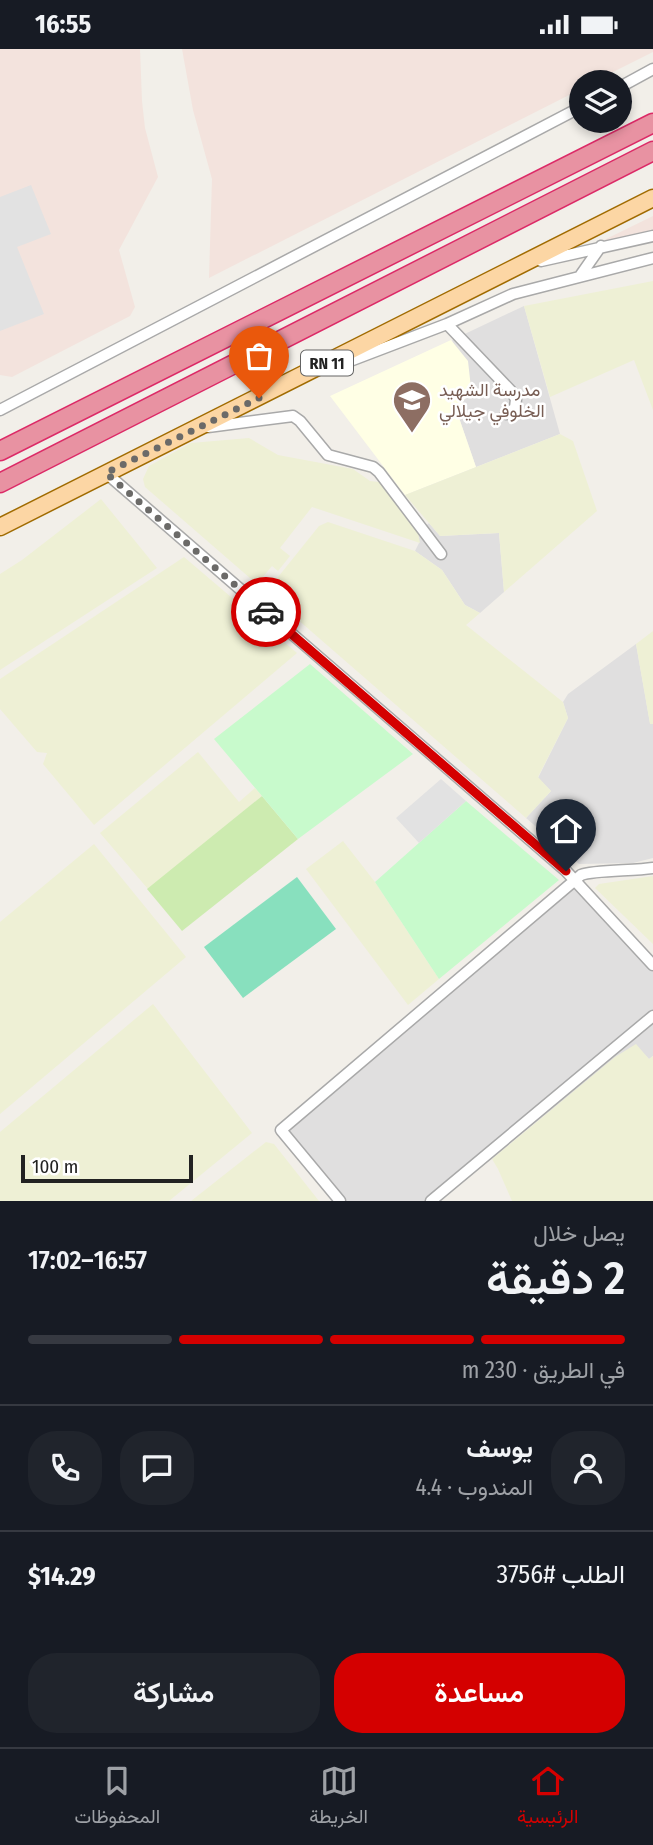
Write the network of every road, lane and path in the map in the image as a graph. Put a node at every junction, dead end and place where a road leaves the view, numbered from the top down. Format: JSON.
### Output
{"nodes":[{"id":1,"x":653,"y":69,"type":"edge"},
{"id":2,"x":632,"y":80,"type":"edge"},
{"id":3,"x":569,"y":113,"type":"edge"},
{"id":4,"x":653,"y":123,"type":"edge"},
{"id":5,"x":653,"y":151,"type":"edge"},
{"id":6,"x":653,"y":198,"type":"edge"},
{"id":7,"x":653,"y":236,"type":"edge"},
{"id":8,"x":601,"y":246,"type":"junction"},
{"id":9,"x":653,"y":258,"type":"edge"},
{"id":10,"x":516,"y":267,"type":"junction"},
{"id":11,"x":580,"y":276,"type":"junction"},
{"id":12,"x":447,"y":324,"type":"junction"},
{"id":13,"x":279,"y":388,"type":"junction"},
{"id":14,"x":0,"y":410,"type":"edge"},
{"id":15,"x":506,"y":414,"type":"dead end"},
{"id":16,"x":197,"y":428,"type":"junction"},
{"id":17,"x":0,"y":451,"type":"edge"},
{"id":18,"x":106,"y":473,"type":"junction"},
{"id":19,"x":0,"y":483,"type":"edge"},
{"id":20,"x":0,"y":527,"type":"edge"},
{"id":21,"x":441,"y":554,"type":"dead end"},
{"id":22,"x":653,"y":868,"type":"edge"},
{"id":23,"x":576,"y":880,"type":"junction"},
{"id":24,"x":653,"y":965,"type":"edge"},
{"id":25,"x":653,"y":1016,"type":"edge"},
{"id":26,"x":340,"y":1201,"type":"edge"},
{"id":27,"x":431,"y":1201,"type":"edge"}],
"edges":[{"from":1,"to":2,"type":"street"},
{"from":3,"to":14,"type":"street"},
{"from":4,"to":17,"type":"highway"},
{"from":5,"to":19,"type":"highway"},
{"from":6,"to":10,"type":"main road","number":"RN 11"},
{"from":7,"to":8,"type":"street"},
{"from":8,"to":10,"type":"street"},
{"from":8,"to":11,"type":"street"},
{"from":9,"to":11,"type":"street"},
{"from":10,"to":13,"type":"main road","number":"RN 11"},
{"from":11,"to":12,"type":"street"},
{"from":12,"to":13,"type":"street"},
{"from":12,"to":15,"type":"street"},
{"from":13,"to":16,"type":"main road","number":"RN 11"},
{"from":16,"to":18,"type":"main road","number":"RN 11"},
{"from":16,"to":21,"type":"street"},
{"from":18,"to":20,"type":"main road","number":"RN 11"},
{"from":18,"to":23,"type":"street"},
{"from":22,"to":23,"type":"street"},
{"from":23,"to":24,"type":"street"},
{"from":23,"to":26,"type":"street"},
{"from":25,"to":27,"type":"street"}]}
